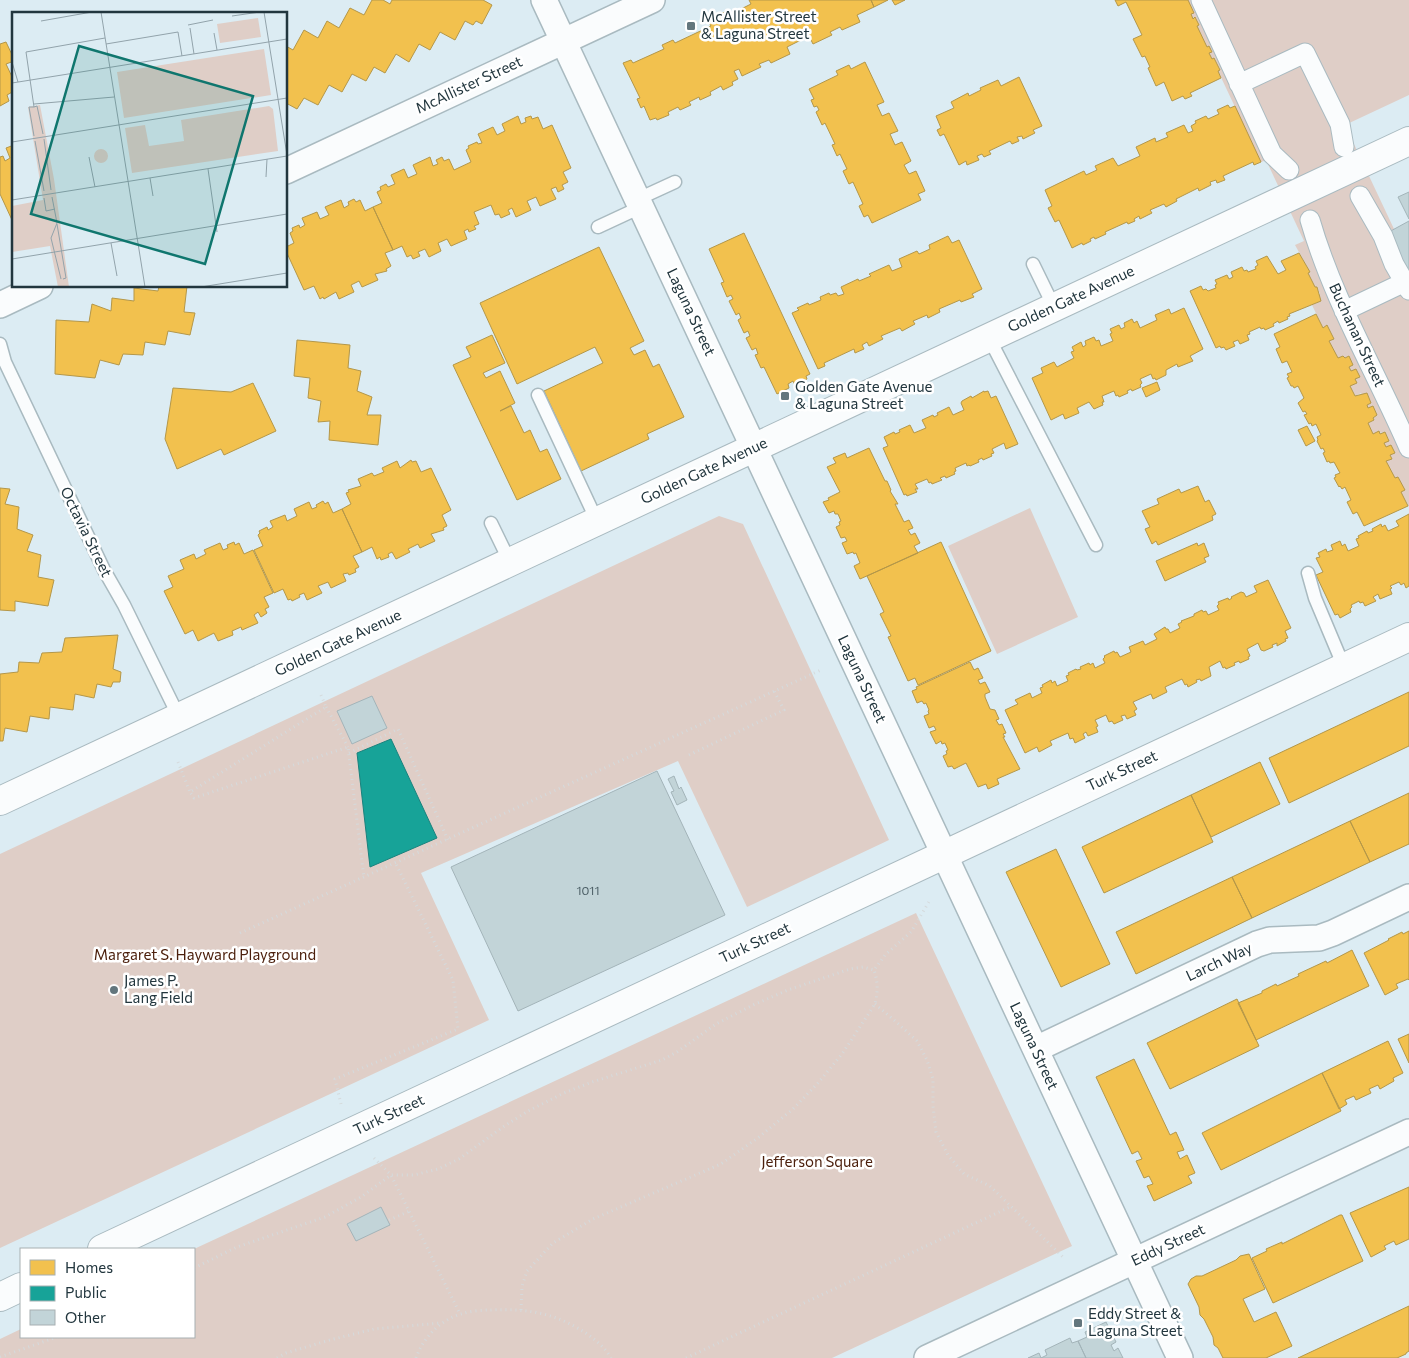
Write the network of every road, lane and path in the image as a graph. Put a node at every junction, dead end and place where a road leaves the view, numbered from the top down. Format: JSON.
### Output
{"nodes":[{"id":1,"x":544,"y":0,"type":"edge"},
{"id":2,"x":652,"y":0,"type":"edge"},
{"id":3,"x":1202,"y":2,"type":"edge"},
{"id":4,"x":563,"y":41,"type":"junction"},
{"id":5,"x":1239,"y":84,"type":"junction"},
{"id":6,"x":1409,"y":141,"type":"edge"},
{"id":7,"x":1344,"y":147,"type":"dead end"},
{"id":8,"x":288,"y":170,"type":"edge"},
{"id":9,"x":1289,"y":170,"type":"dead end"},
{"id":10,"x":675,"y":182,"type":"dead end"},
{"id":11,"x":1360,"y":196,"type":"dead end"},
{"id":12,"x":639,"y":203,"type":"junction"},
{"id":13,"x":1310,"y":220,"type":"dead end"},
{"id":14,"x":598,"y":227,"type":"dead end"},
{"id":15,"x":1033,"y":264,"type":"dead end"},
{"id":16,"x":1407,"y":286,"type":"edge"},
{"id":17,"x":36,"y":288,"type":"edge"},
{"id":18,"x":0,"y":305,"type":"edge"},
{"id":19,"x":1054,"y":307,"type":"junction"},
{"id":20,"x":1344,"y":311,"type":"junction"},
{"id":21,"x":989,"y":338,"type":"junction"},
{"id":22,"x":0,"y":344,"type":"edge"},
{"id":23,"x":538,"y":395,"type":"dead end"},
{"id":24,"x":1409,"y":446,"type":"edge"},
{"id":25,"x":754,"y":448,"type":"junction"},
{"id":26,"x":597,"y":521,"type":"junction"},
{"id":27,"x":491,"y":523,"type":"dead end"},
{"id":28,"x":1096,"y":545,"type":"dead end"},
{"id":29,"x":510,"y":562,"type":"junction"},
{"id":30,"x":1308,"y":572,"type":"dead end"},
{"id":31,"x":1409,"y":637,"type":"edge"},
{"id":32,"x":1344,"y":667,"type":"junction"},
{"id":33,"x":821,"y":670,"type":"dead end"},
{"id":34,"x":774,"y":691,"type":"junction"},
{"id":35,"x":321,"y":695,"type":"dead end"},
{"id":36,"x":326,"y":707,"type":"junction"},
{"id":37,"x":179,"y":717,"type":"junction"},
{"id":38,"x":348,"y":747,"type":"junction"},
{"id":39,"x":349,"y":753,"type":"junction"},
{"id":40,"x":689,"y":755,"type":"dead end"},
{"id":41,"x":178,"y":762,"type":"dead end"},
{"id":42,"x":190,"y":792,"type":"junction"},
{"id":43,"x":0,"y":801,"type":"edge"},
{"id":44,"x":448,"y":840,"type":"junction"},
{"id":45,"x":944,"y":855,"type":"junction"},
{"id":46,"x":396,"y":864,"type":"junction"},
{"id":47,"x":364,"y":878,"type":"junction"},
{"id":48,"x":1409,"y":897,"type":"edge"},
{"id":49,"x":930,"y":900,"type":"dead end"},
{"id":50,"x":240,"y":933,"type":"dead end"},
{"id":51,"x":874,"y":970,"type":"junction"},
{"id":52,"x":875,"y":1004,"type":"junction"},
{"id":53,"x":1036,"y":1049,"type":"junction"},
{"id":54,"x":341,"y":1104,"type":"dead end"},
{"id":55,"x":1409,"y":1132,"type":"edge"},
{"id":56,"x":374,"y":1158,"type":"dead end"},
{"id":57,"x":391,"y":1175,"type":"junction"},
{"id":58,"x":1012,"y":1206,"type":"junction"},
{"id":59,"x":410,"y":1211,"type":"junction"},
{"id":60,"x":389,"y":1220,"type":"dead end"},
{"id":61,"x":104,"y":1248,"type":"edge"},
{"id":62,"x":1063,"y":1257,"type":"dead end"},
{"id":63,"x":1135,"y":1261,"type":"junction"},
{"id":64,"x":195,"y":1267,"type":"edge"},
{"id":65,"x":20,"y":1287,"type":"edge"},
{"id":66,"x":0,"y":1297,"type":"edge"},
{"id":67,"x":521,"y":1310,"type":"junction"},
{"id":68,"x":460,"y":1314,"type":"junction"},
{"id":69,"x":442,"y":1323,"type":"junction"},
{"id":70,"x":54,"y":1338,"type":"edge"},
{"id":71,"x":0,"y":1356,"type":"edge"},
{"id":72,"x":277,"y":1358,"type":"edge"},
{"id":73,"x":416,"y":1358,"type":"edge"},
{"id":74,"x":611,"y":1358,"type":"edge"},
{"id":75,"x":686,"y":1358,"type":"edge"},
{"id":76,"x":927,"y":1358,"type":"edge"},
{"id":77,"x":1180,"y":1358,"type":"edge"}],
"edges":[{"from":1,"to":4,"type":"street","name":"Laguna Street"},
{"from":2,"to":4,"type":"street","name":"McAllister Street"},
{"from":3,"to":5,"type":"street"},
{"from":4,"to":8,"type":"street","name":"McAllister Street"},
{"from":4,"to":12,"type":"street","name":"Laguna Street"},
{"from":5,"to":7,"type":"street"},
{"from":5,"to":9,"type":"street"},
{"from":6,"to":19,"type":"main road","name":"Golden Gate Avenue"},
{"from":10,"to":12,"type":"lane"},
{"from":11,"to":16,"type":"street"},
{"from":12,"to":14,"type":"lane"},
{"from":12,"to":25,"type":"street","name":"Laguna Street"},
{"from":13,"to":20,"type":"street","name":"Buchanan Street"},
{"from":15,"to":19,"type":"lane"},
{"from":16,"to":20,"type":"street"},
{"from":17,"to":18,"type":"street"},
{"from":19,"to":21,"type":"main road","name":"Golden Gate Avenue"},
{"from":20,"to":24,"type":"street","name":"Buchanan Street"},
{"from":21,"to":25,"type":"main road","name":"Golden Gate Avenue"},
{"from":21,"to":28,"type":"lane"},
{"from":22,"to":37,"type":"lane","name":"Octavia Street"},
{"from":23,"to":26,"type":"lane"},
{"from":25,"to":26,"type":"main road","name":"Golden Gate Avenue"},
{"from":25,"to":45,"type":"street","name":"Laguna Street"},
{"from":26,"to":29,"type":"main road","name":"Golden Gate Avenue"},
{"from":27,"to":29,"type":"lane"},
{"from":29,"to":37,"type":"main road","name":"Golden Gate Avenue"},
{"from":30,"to":32,"type":"lane"},
{"from":31,"to":32,"type":"main road","name":"Turk Street"},
{"from":32,"to":45,"type":"main road","name":"Turk Street"},
{"from":33,"to":34,"type":"path"},
{"from":34,"to":40,"type":"path"},
{"from":34,"to":44,"type":"path"},
{"from":35,"to":36,"type":"path"},
{"from":36,"to":38,"type":"path"},
{"from":36,"to":42,"type":"path"},
{"from":37,"to":43,"type":"main road","name":"Golden Gate Avenue"},
{"from":38,"to":39,"type":"path"},
{"from":38,"to":42,"type":"path"},
{"from":39,"to":44,"type":"path"},
{"from":39,"to":47,"type":"path"},
{"from":41,"to":42,"type":"path"},
{"from":44,"to":46,"type":"path"},
{"from":45,"to":53,"type":"street","name":"Laguna Street"},
{"from":45,"to":61,"type":"main road","name":"Turk Street"},
{"from":46,"to":47,"type":"path"},
{"from":46,"to":54,"type":"path"},
{"from":47,"to":50,"type":"path"},
{"from":48,"to":53,"type":"street","name":"Larch Way"},
{"from":49,"to":51,"type":"path"},
{"from":51,"to":52,"type":"path"},
{"from":51,"to":57,"type":"path"},
{"from":52,"to":58,"type":"path"},
{"from":52,"to":67,"type":"path"},
{"from":53,"to":63,"type":"street","name":"Laguna Street"},
{"from":55,"to":63,"type":"street","name":"Eddy Street"},
{"from":56,"to":57,"type":"path"},
{"from":57,"to":59,"type":"path"},
{"from":57,"to":64,"type":"path"},
{"from":58,"to":62,"type":"path"},
{"from":58,"to":75,"type":"path"},
{"from":59,"to":60,"type":"path"},
{"from":59,"to":68,"type":"path"},
{"from":63,"to":76,"type":"street","name":"Eddy Street"},
{"from":63,"to":77,"type":"street","name":"Laguna Street"},
{"from":65,"to":66,"type":"main road"},
{"from":67,"to":68,"type":"path"},
{"from":67,"to":74,"type":"path"},
{"from":68,"to":69,"type":"path"},
{"from":69,"to":72,"type":"path"},
{"from":69,"to":73,"type":"path"},
{"from":70,"to":71,"type":"path"}]}
